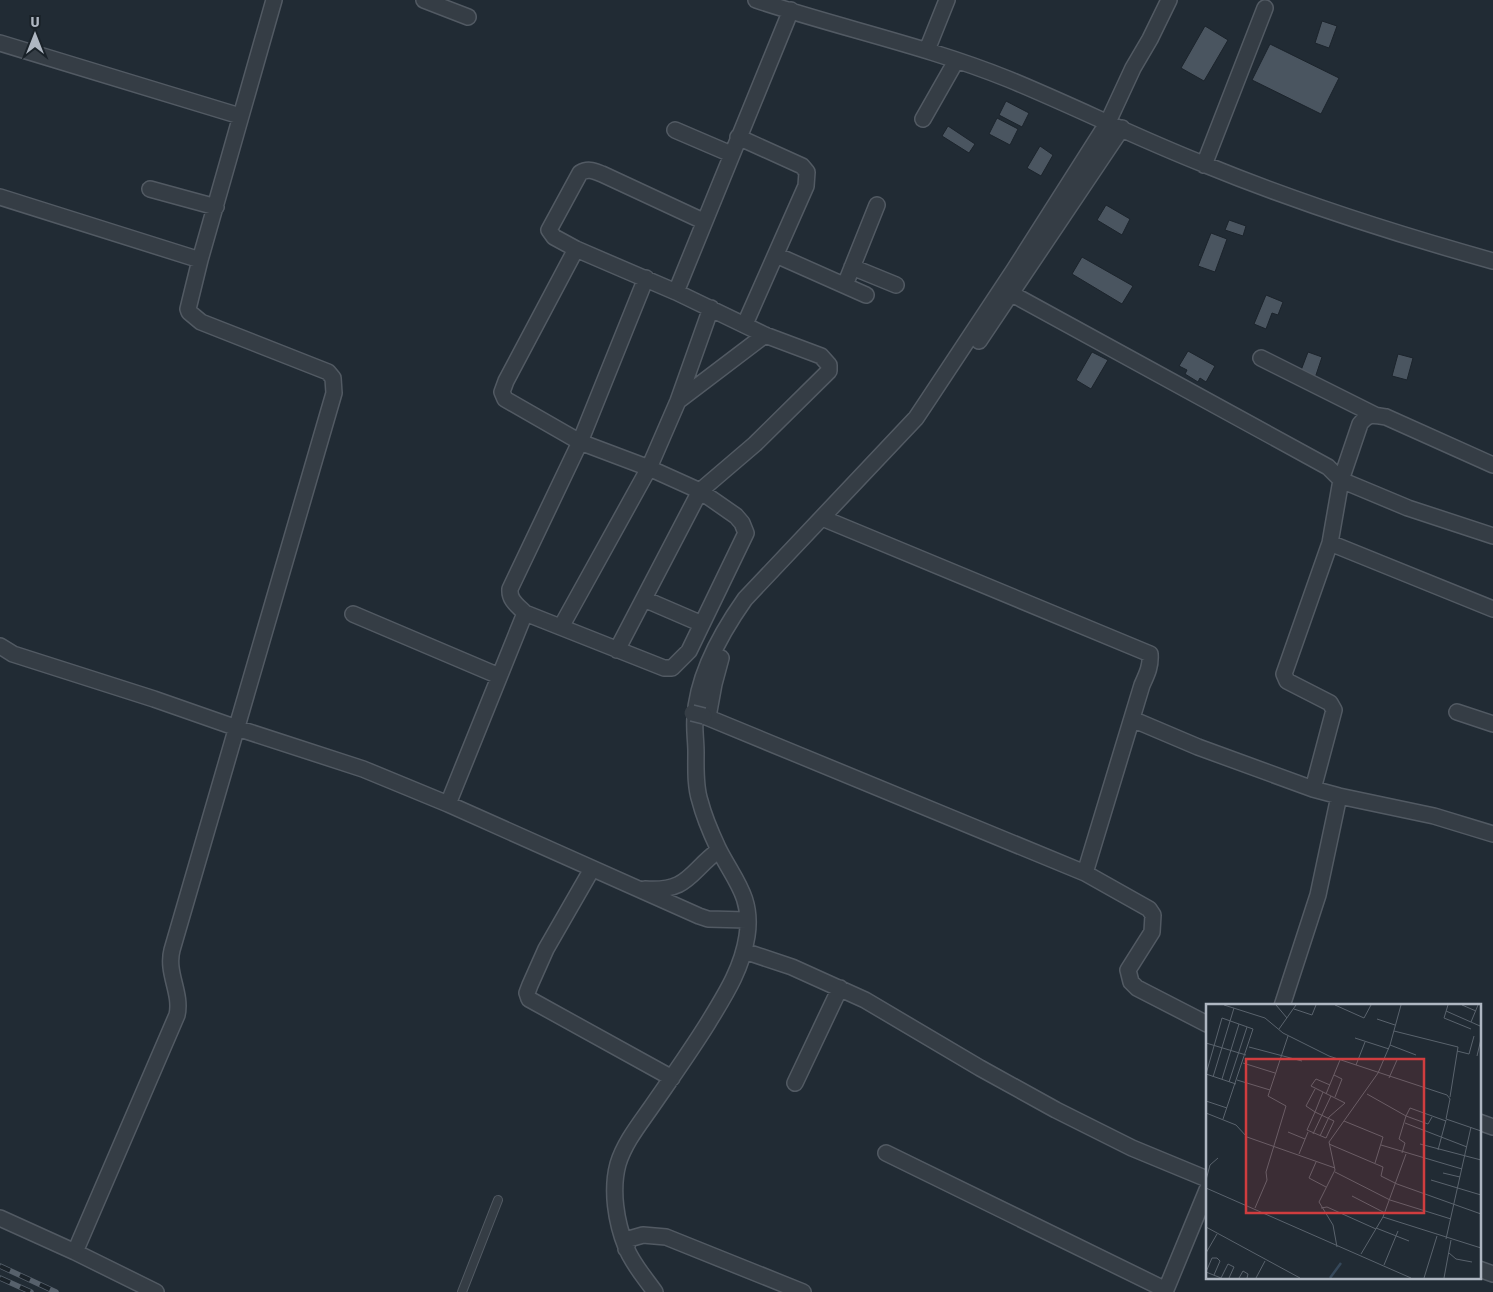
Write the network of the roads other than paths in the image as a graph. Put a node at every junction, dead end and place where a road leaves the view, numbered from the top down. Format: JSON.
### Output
{"nodes":[{"id":1,"x":274,"y":0,"type":"edge"},
{"id":2,"x":424,"y":0,"type":"edge"},
{"id":3,"x":947,"y":0,"type":"edge"},
{"id":4,"x":1169,"y":0,"type":"edge"},
{"id":5,"x":761,"y":1,"type":"edge"},
{"id":6,"x":1265,"y":8,"type":"dead end"},
{"id":7,"x":791,"y":10,"type":"junction"},
{"id":8,"x":468,"y":17,"type":"dead end"},
{"id":9,"x":0,"y":43,"type":"edge"},
{"id":10,"x":927,"y":50,"type":"junction"},
{"id":11,"x":956,"y":61,"type":"junction"},
{"id":12,"x":240,"y":116,"type":"junction"},
{"id":13,"x":923,"y":118,"type":"dead end"},
{"id":14,"x":1108,"y":122,"type":"junction"},
{"id":15,"x":1122,"y":128,"type":"junction"},
{"id":16,"x":675,"y":130,"type":"dead end"},
{"id":17,"x":738,"y":138,"type":"junction"},
{"id":18,"x":731,"y":154,"type":"junction"},
{"id":19,"x":1204,"y":165,"type":"junction"},
{"id":20,"x":150,"y":189,"type":"dead end"},
{"id":21,"x":0,"y":197,"type":"edge"},
{"id":22,"x":877,"y":205,"type":"dead end"},
{"id":23,"x":216,"y":207,"type":"junction"},
{"id":24,"x":703,"y":221,"type":"junction"},
{"id":25,"x":576,"y":249,"type":"junction"},
{"id":26,"x":776,"y":255,"type":"junction"},
{"id":27,"x":200,"y":260,"type":"junction"},
{"id":28,"x":1493,"y":261,"type":"edge"},
{"id":29,"x":852,"y":266,"type":"junction"},
{"id":30,"x":646,"y":278,"type":"junction"},
{"id":31,"x":845,"y":286,"type":"junction"},
{"id":32,"x":896,"y":286,"type":"dead end"},
{"id":33,"x":676,"y":292,"type":"junction"},
{"id":34,"x":1012,"y":294,"type":"junction"},
{"id":35,"x":866,"y":295,"type":"dead end"},
{"id":36,"x":711,"y":308,"type":"junction"},
{"id":37,"x":744,"y":324,"type":"junction"},
{"id":38,"x":765,"y":335,"type":"junction"},
{"id":39,"x":1261,"y":358,"type":"dead end"},
{"id":40,"x":678,"y":401,"type":"junction"},
{"id":41,"x":1375,"y":415,"type":"junction"},
{"id":42,"x":580,"y":442,"type":"junction"},
{"id":43,"x":1493,"y":465,"type":"edge"},
{"id":44,"x":649,"y":468,"type":"junction"},
{"id":45,"x":1341,"y":480,"type":"junction"},
{"id":46,"x":700,"y":491,"type":"junction"},
{"id":47,"x":827,"y":520,"type":"junction"},
{"id":48,"x":1493,"y":536,"type":"edge"},
{"id":49,"x":1330,"y":543,"type":"junction"},
{"id":50,"x":644,"y":598,"type":"junction"},
{"id":51,"x":1493,"y":609,"type":"edge"},
{"id":52,"x":525,"y":613,"type":"junction"},
{"id":53,"x":353,"y":614,"type":"dead end"},
{"id":54,"x":702,"y":624,"type":"junction"},
{"id":55,"x":561,"y":627,"type":"junction"},
{"id":56,"x":0,"y":646,"type":"edge"},
{"id":57,"x":617,"y":650,"type":"junction"},
{"id":58,"x":499,"y":676,"type":"junction"},
{"id":59,"x":1457,"y":712,"type":"dead end"},
{"id":60,"x":700,"y":716,"type":"junction"},
{"id":61,"x":1132,"y":719,"type":"junction"},
{"id":62,"x":1493,"y":724,"type":"edge"},
{"id":63,"x":236,"y":728,"type":"junction"},
{"id":64,"x":1313,"y":789,"type":"junction"},
{"id":65,"x":1339,"y":796,"type":"junction"},
{"id":66,"x":448,"y":804,"type":"junction"},
{"id":67,"x":1493,"y":834,"type":"edge"},
{"id":68,"x":719,"y":850,"type":"junction"},
{"id":69,"x":592,"y":869,"type":"junction"},
{"id":70,"x":1085,"y":873,"type":"junction"},
{"id":71,"x":636,"y":889,"type":"junction"},
{"id":72,"x":747,"y":920,"type":"junction"},
{"id":73,"x":744,"y":951,"type":"junction"},
{"id":74,"x":840,"y":988,"type":"junction"},
{"id":75,"x":1283,"y":1004,"type":"edge"},
{"id":76,"x":1206,"y":1023,"type":"edge"},
{"id":77,"x":672,"y":1078,"type":"junction"},
{"id":78,"x":795,"y":1083,"type":"dead end"},
{"id":79,"x":1480,"y":1122,"type":"edge"},
{"id":80,"x":1493,"y":1127,"type":"edge"},
{"id":81,"x":886,"y":1152,"type":"dead end"},
{"id":82,"x":1206,"y":1179,"type":"edge"},
{"id":83,"x":1206,"y":1192,"type":"edge"},
{"id":84,"x":498,"y":1200,"type":"dead end"},
{"id":85,"x":0,"y":1218,"type":"edge"},
{"id":86,"x":633,"y":1241,"type":"junction"},
{"id":87,"x":75,"y":1252,"type":"junction"},
{"id":88,"x":1480,"y":1270,"type":"edge"},
{"id":89,"x":1493,"y":1274,"type":"edge"},
{"id":90,"x":1166,"y":1291,"type":"edge"},
{"id":91,"x":156,"y":1292,"type":"edge"},
{"id":92,"x":462,"y":1292,"type":"edge"},
{"id":93,"x":655,"y":1292,"type":"edge"},
{"id":94,"x":802,"y":1292,"type":"edge"}],
"edges":[{"from":1,"to":12,"type":"street"},
{"from":2,"to":8,"type":"street"},
{"from":3,"to":10,"type":"street"},
{"from":4,"to":14,"type":"street"},
{"from":5,"to":7,"type":"street"},
{"from":6,"to":19,"type":"street"},
{"from":7,"to":10,"type":"street"},
{"from":7,"to":17,"type":"street"},
{"from":9,"to":12,"type":"street"},
{"from":10,"to":11,"type":"street"},
{"from":11,"to":13,"type":"street"},
{"from":11,"to":14,"type":"street"},
{"from":12,"to":23,"type":"street"},
{"from":14,"to":15,"type":"street"},
{"from":14,"to":60,"type":"street"},
{"from":15,"to":19,"type":"street"},
{"from":15,"to":34,"type":"street"},
{"from":16,"to":18,"type":"street"},
{"from":17,"to":18,"type":"street"},
{"from":17,"to":26,"type":"street"},
{"from":18,"to":24,"type":"street"},
{"from":19,"to":28,"type":"street"},
{"from":20,"to":23,"type":"street"},
{"from":21,"to":27,"type":"street"},
{"from":22,"to":29,"type":"street"},
{"from":23,"to":27,"type":"street"},
{"from":24,"to":25,"type":"street"},
{"from":24,"to":33,"type":"street"},
{"from":25,"to":30,"type":"street"},
{"from":25,"to":42,"type":"street"},
{"from":26,"to":31,"type":"street"},
{"from":26,"to":37,"type":"street"},
{"from":27,"to":63,"type":"street"},
{"from":29,"to":31,"type":"street"},
{"from":29,"to":32,"type":"street"},
{"from":30,"to":33,"type":"street"},
{"from":30,"to":42,"type":"street"},
{"from":31,"to":35,"type":"street"},
{"from":33,"to":36,"type":"street"},
{"from":34,"to":45,"type":"street"},
{"from":34,"to":47,"type":"street"},
{"from":36,"to":37,"type":"street"},
{"from":36,"to":40,"type":"street"},
{"from":37,"to":38,"type":"street"},
{"from":38,"to":40,"type":"street"},
{"from":38,"to":46,"type":"street"},
{"from":39,"to":41,"type":"street"},
{"from":40,"to":44,"type":"street"},
{"from":41,"to":43,"type":"street"},
{"from":41,"to":45,"type":"street"},
{"from":42,"to":44,"type":"street"},
{"from":42,"to":52,"type":"street"},
{"from":44,"to":46,"type":"street"},
{"from":44,"to":55,"type":"street"},
{"from":45,"to":48,"type":"street"},
{"from":45,"to":49,"type":"street"},
{"from":46,"to":50,"type":"street"},
{"from":46,"to":54,"type":"street"},
{"from":47,"to":60,"type":"street"},
{"from":47,"to":61,"type":"street"},
{"from":49,"to":51,"type":"street"},
{"from":49,"to":64,"type":"street"},
{"from":50,"to":54,"type":"street"},
{"from":50,"to":57,"type":"street"},
{"from":52,"to":55,"type":"street"},
{"from":52,"to":58,"type":"street"},
{"from":53,"to":58,"type":"street"},
{"from":54,"to":57,"type":"street"},
{"from":55,"to":57,"type":"street"},
{"from":56,"to":63,"type":"street"},
{"from":58,"to":66,"type":"street"},
{"from":59,"to":62,"type":"street"},
{"from":60,"to":68,"type":"street"},
{"from":60,"to":70,"type":"street"},
{"from":61,"to":64,"type":"street"},
{"from":61,"to":70,"type":"street"},
{"from":63,"to":66,"type":"street"},
{"from":63,"to":87,"type":"street"},
{"from":64,"to":65,"type":"street"},
{"from":65,"to":67,"type":"street"},
{"from":65,"to":75,"type":"street"},
{"from":66,"to":69,"type":"street"},
{"from":68,"to":71,"type":"street"},
{"from":68,"to":72,"type":"street"},
{"from":69,"to":71,"type":"street"},
{"from":69,"to":77,"type":"street"},
{"from":70,"to":76,"type":"street"},
{"from":71,"to":72,"type":"street"},
{"from":72,"to":73,"type":"street"},
{"from":73,"to":74,"type":"street"},
{"from":73,"to":77,"type":"street"},
{"from":74,"to":78,"type":"street"},
{"from":74,"to":82,"type":"street"},
{"from":77,"to":86,"type":"street"},
{"from":79,"to":80,"type":"street"},
{"from":81,"to":90,"type":"street"},
{"from":83,"to":90,"type":"street"},
{"from":84,"to":92,"type":"lane"},
{"from":85,"to":87,"type":"street"},
{"from":86,"to":93,"type":"street"},
{"from":86,"to":94,"type":"street"},
{"from":87,"to":91,"type":"street"},
{"from":88,"to":89,"type":"street"}]}
